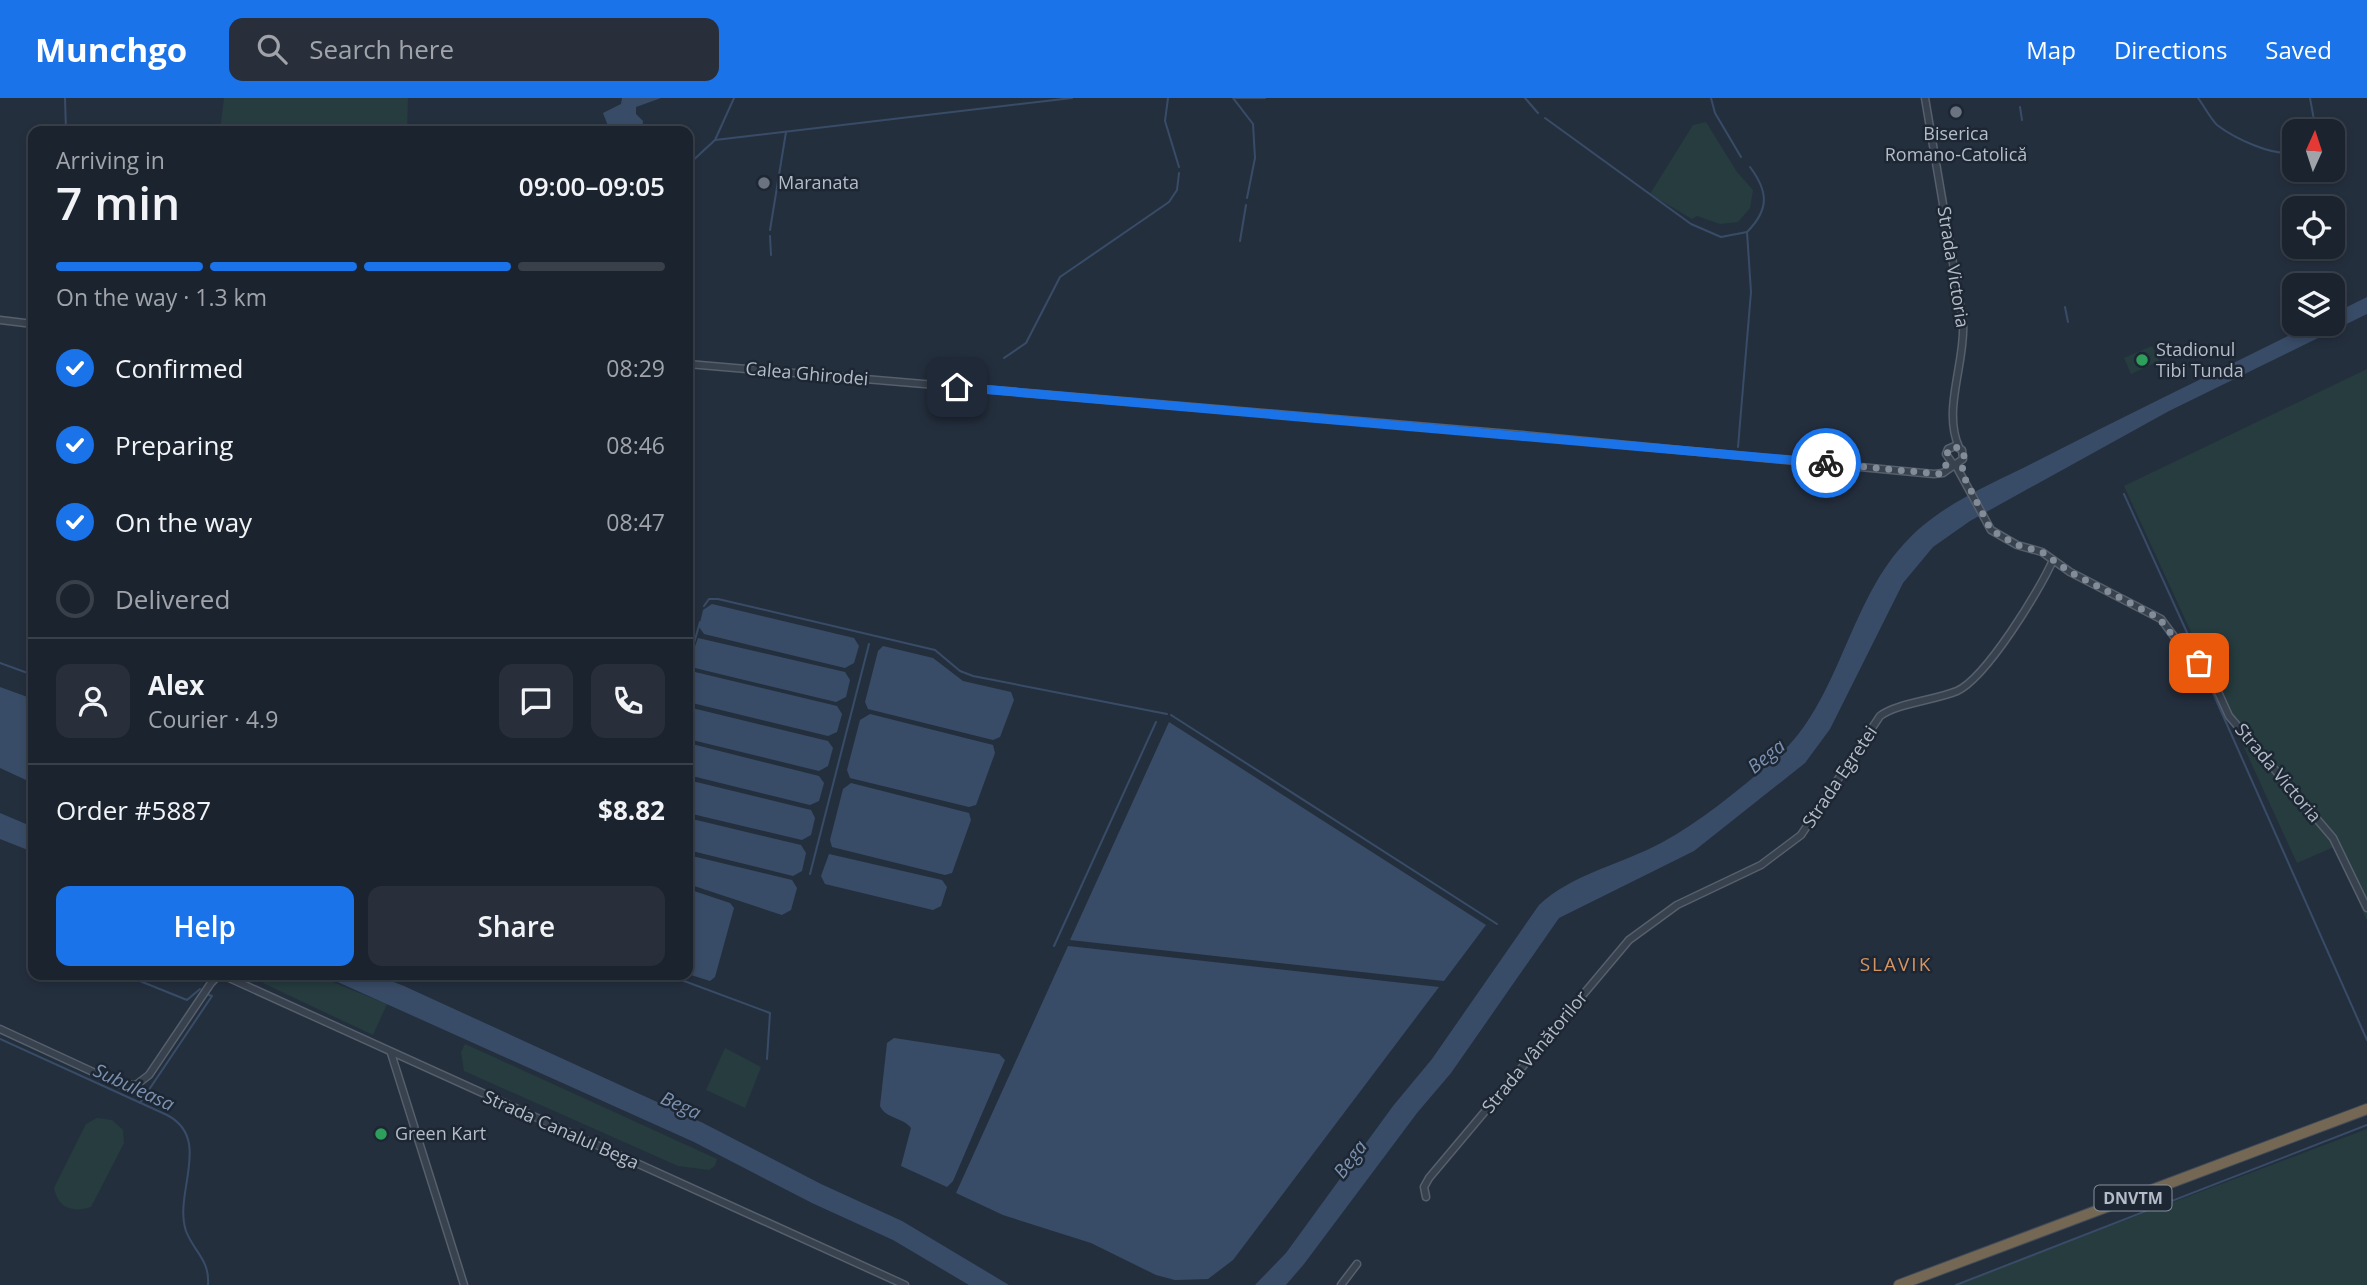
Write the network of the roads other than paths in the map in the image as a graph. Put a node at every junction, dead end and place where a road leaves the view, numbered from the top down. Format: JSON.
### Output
{"nodes":[{"id":1,"x":1925,"y":98,"type":"edge"},
{"id":2,"x":0,"y":320,"type":"edge"},
{"id":3,"x":28,"y":323,"type":"edge"},
{"id":4,"x":693,"y":364,"type":"edge"},
{"id":5,"x":1954,"y":437,"type":"junction"},
{"id":6,"x":1950,"y":447,"type":"junction"},
{"id":7,"x":1959,"y":447,"type":"junction"},
{"id":8,"x":1954,"y":462,"type":"junction"},
{"id":9,"x":1945,"y":471,"type":"joint"},
{"id":10,"x":2053,"y":560,"type":"junction"},
{"id":11,"x":2367,"y":908,"type":"edge"},
{"id":12,"x":1659,"y":916,"type":"joint"},
{"id":13,"x":215,"y":980,"type":"edge"},
{"id":14,"x":234,"y":980,"type":"edge"},
{"id":15,"x":0,"y":1029,"type":"edge"},
{"id":16,"x":391,"y":1053,"type":"junction"},
{"id":17,"x":2367,"y":1109,"type":"edge"},
{"id":18,"x":1426,"y":1197,"type":"dead end"},
{"id":19,"x":1357,"y":1264,"type":"dead end"},
{"id":20,"x":900,"y":1284,"type":"edge"},
{"id":21,"x":464,"y":1285,"type":"edge"},
{"id":22,"x":1341,"y":1285,"type":"edge"},
{"id":23,"x":1899,"y":1285,"type":"edge"}],
"edges":[{"from":1,"to":5,"type":"street","name":"Strada Victoria"},
{"from":2,"to":3,"type":"street"},
{"from":4,"to":9,"type":"street","name":"Calea Ghirodei"},
{"from":5,"to":6,"type":"street","name":"Strada Victoria"},
{"from":5,"to":7,"type":"street"},
{"from":6,"to":7,"type":"street"},
{"from":6,"to":8,"type":"street","name":"Strada Victoria"},
{"from":7,"to":8,"type":"street"},
{"from":8,"to":9,"type":"street","name":"Strada Victoria"},
{"from":8,"to":10,"type":"street","name":"Strada Victoria"},
{"from":10,"to":11,"type":"street","name":"Strada Victoria"},
{"from":10,"to":12,"type":"street","name":"Strada Egretei"},
{"from":12,"to":18,"type":"street","name":"Strada Vânătorilor"},
{"from":13,"to":15,"type":"street","name":"Strada Canalul Bega"},
{"from":14,"to":16,"type":"street","name":"Strada Canalul Bega"},
{"from":16,"to":20,"type":"street","name":"Strada Canalul Bega"},
{"from":16,"to":21,"type":"street"},
{"from":17,"to":23,"type":"highway","number":"DNVTM"},
{"from":19,"to":22,"type":"street"}]}
